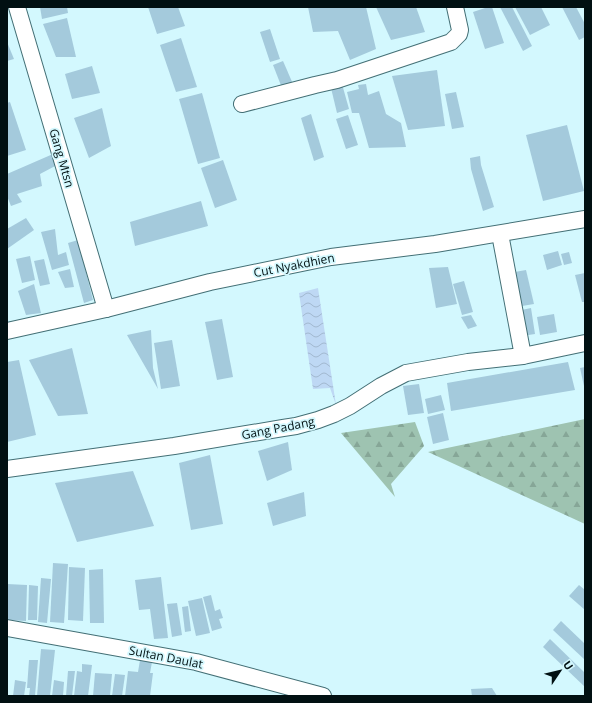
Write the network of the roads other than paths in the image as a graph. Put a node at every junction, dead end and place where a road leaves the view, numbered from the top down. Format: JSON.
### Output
{"nodes":[{"id":1,"x":17,"y":7,"type":"edge"},
{"id":2,"x":455,"y":7,"type":"edge"},
{"id":3,"x":242,"y":104,"type":"dead end"},
{"id":4,"x":585,"y":220,"type":"edge"},
{"id":5,"x":500,"y":234,"type":"junction"},
{"id":6,"x":106,"y":309,"type":"junction"},
{"id":7,"x":7,"y":331,"type":"edge"},
{"id":8,"x":585,"y":344,"type":"edge"},
{"id":9,"x":523,"y":356,"type":"junction"},
{"id":10,"x":7,"y":468,"type":"edge"},
{"id":11,"x":7,"y":628,"type":"edge"},
{"id":12,"x":323,"y":696,"type":"edge"}],
"edges":[{"from":1,"to":6,"type":"street","name":"Gang Mtsn"},
{"from":2,"to":3,"type":"street"},
{"from":4,"to":5,"type":"street","name":"Cut Nyakdhien"},
{"from":5,"to":6,"type":"street","name":"Cut Nyakdhien"},
{"from":5,"to":9,"type":"street"},
{"from":6,"to":7,"type":"street","name":"Cut Nyakdhien"},
{"from":8,"to":9,"type":"street","name":"Gang Padang"},
{"from":9,"to":10,"type":"street","name":"Gang Padang"},
{"from":11,"to":12,"type":"street","name":"Sultan Daulat"}]}
